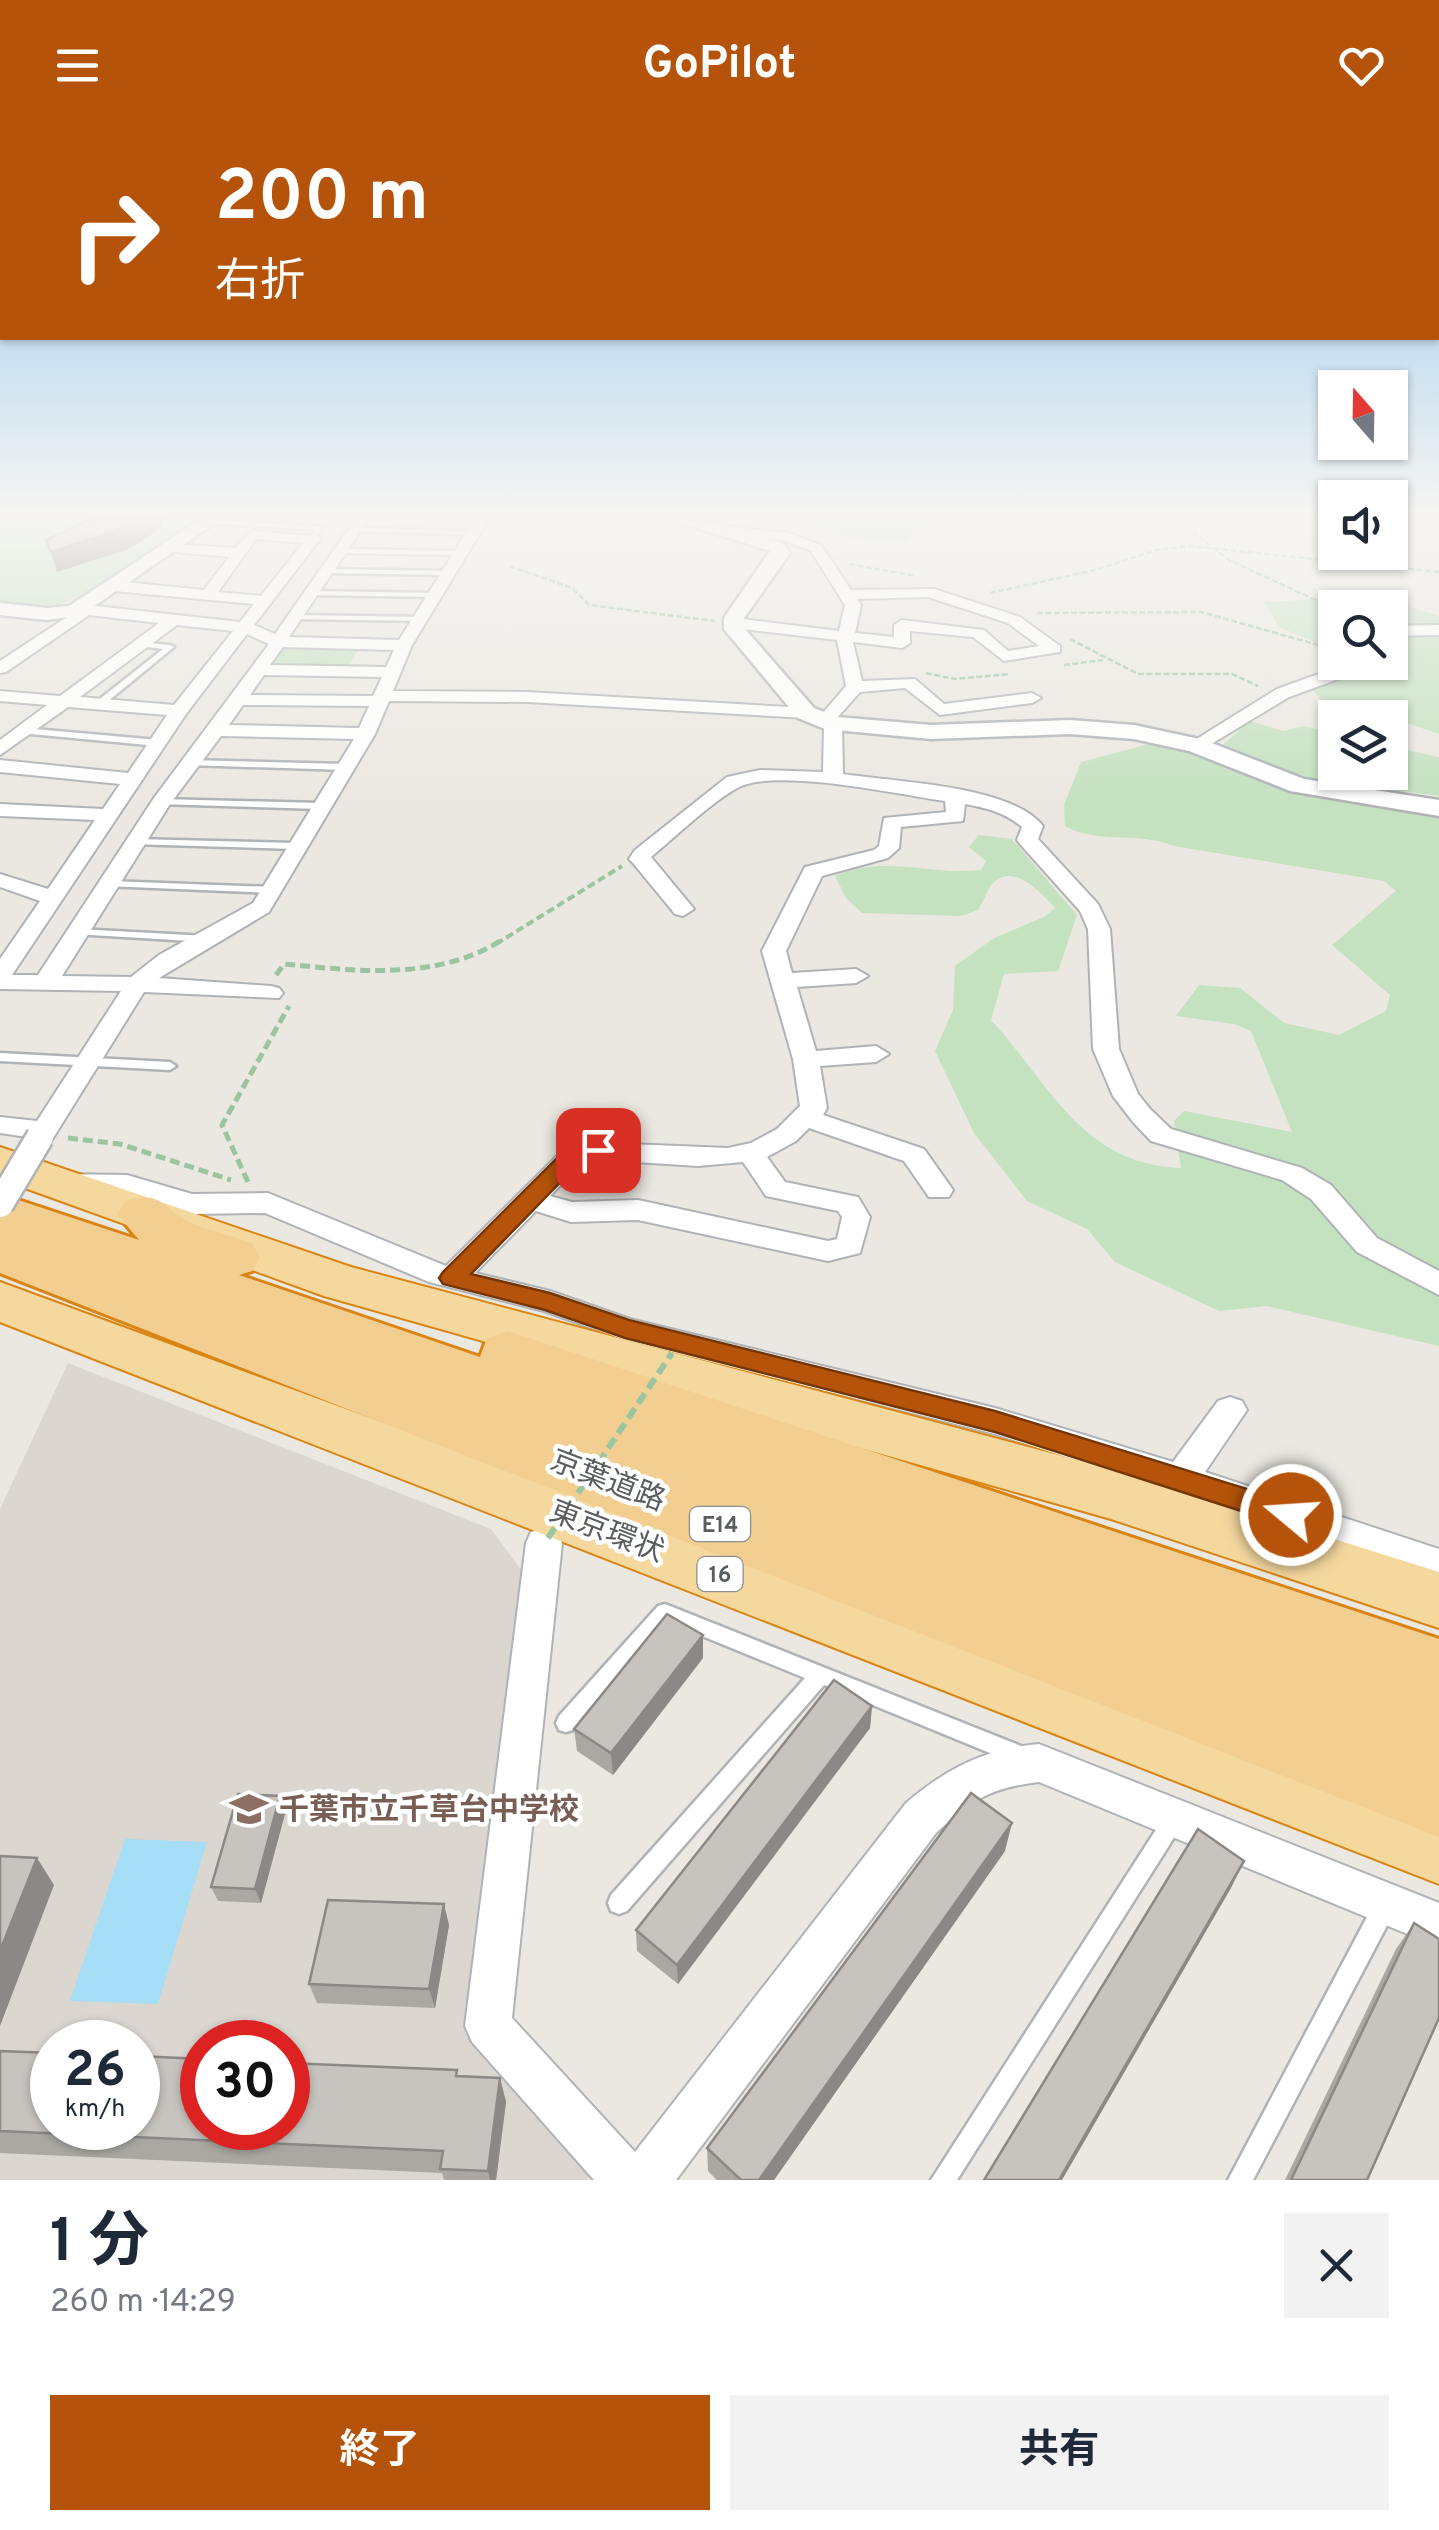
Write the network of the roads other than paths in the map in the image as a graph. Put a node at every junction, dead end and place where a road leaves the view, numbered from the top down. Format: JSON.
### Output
{"nodes":[{"id":1,"x":81,"y":613,"type":"edge"},
{"id":2,"x":103,"y":613,"type":"edge"},
{"id":3,"x":259,"y":613,"type":"edge"},
{"id":4,"x":299,"y":613,"type":"edge"},
{"id":5,"x":425,"y":613,"type":"edge"},
{"id":6,"x":740,"y":613,"type":"edge"},
{"id":7,"x":850,"y":613,"type":"edge"},
{"id":8,"x":992,"y":613,"type":"edge"},
{"id":9,"x":296,"y":617,"type":"junction"},
{"id":10,"x":422,"y":619,"type":"junction"},
{"id":11,"x":173,"y":620,"type":"junction"},
{"id":12,"x":733,"y":623,"type":"junction"},
{"id":13,"x":248,"y":628,"type":"junction"},
{"id":14,"x":1408,"y":630,"type":"edge"},
{"id":15,"x":1439,"y":630,"type":"edge"},
{"id":16,"x":844,"y":636,"type":"junction"},
{"id":17,"x":278,"y":642,"type":"junction"},
{"id":18,"x":142,"y":644,"type":"junction"},
{"id":19,"x":404,"y":645,"type":"junction"},
{"id":20,"x":0,"y":668,"type":"edge"},
{"id":21,"x":258,"y":670,"type":"junction"},
{"id":22,"x":393,"y":672,"type":"junction"},
{"id":23,"x":1319,"y":680,"type":"edge"},
{"id":24,"x":855,"y":687,"type":"junction"},
{"id":25,"x":0,"y":696,"type":"edge"},
{"id":26,"x":1032,"y":698,"type":"dead end"},
{"id":27,"x":380,"y":699,"type":"junction"},
{"id":28,"x":238,"y":700,"type":"junction"},
{"id":29,"x":63,"y":701,"type":"junction"},
{"id":30,"x":99,"y":704,"type":"junction"},
{"id":31,"x":180,"y":711,"type":"junction"},
{"id":32,"x":821,"y":719,"type":"junction"},
{"id":33,"x":23,"y":730,"type":"junction"},
{"id":34,"x":216,"y":730,"type":"junction"},
{"id":35,"x":366,"y":734,"type":"junction"},
{"id":36,"x":158,"y":744,"type":"junction"},
{"id":37,"x":1196,"y":745,"type":"junction"},
{"id":38,"x":0,"y":749,"type":"edge"},
{"id":39,"x":190,"y":763,"type":"junction"},
{"id":40,"x":0,"y":766,"type":"edge"},
{"id":41,"x":345,"y":767,"type":"junction"},
{"id":42,"x":133,"y":778,"type":"junction"},
{"id":43,"x":833,"y":778,"type":"junction"},
{"id":44,"x":956,"y":797,"type":"junction"},
{"id":45,"x":161,"y":802,"type":"junction"},
{"id":46,"x":320,"y":806,"type":"junction"},
{"id":47,"x":1439,"y":808,"type":"edge"},
{"id":48,"x":0,"y":810,"type":"edge"},
{"id":49,"x":108,"y":814,"type":"junction"},
{"id":50,"x":136,"y":842,"type":"junction"},
{"id":51,"x":296,"y":846,"type":"junction"},
{"id":52,"x":0,"y":880,"type":"edge"},
{"id":53,"x":108,"y":884,"type":"junction"},
{"id":54,"x":273,"y":890,"type":"junction"},
{"id":55,"x":52,"y":898,"type":"junction"},
{"id":56,"x":682,"y":909,"type":"dead end"},
{"id":57,"x":78,"y":932,"type":"junction"},
{"id":58,"x":207,"y":939,"type":"junction"},
{"id":59,"x":856,"y":976,"type":"dead end"},
{"id":60,"x":0,"y":979,"type":"edge"},
{"id":61,"x":783,"y":981,"type":"junction"},
{"id":62,"x":46,"y":982,"type":"junction"},
{"id":63,"x":137,"y":984,"type":"junction"},
{"id":64,"x":268,"y":992,"type":"road end"},
{"id":65,"x":876,"y":1054,"type":"dead end"},
{"id":66,"x":0,"y":1057,"type":"edge"},
{"id":67,"x":806,"y":1059,"type":"junction"},
{"id":68,"x":88,"y":1062,"type":"junction"},
{"id":69,"x":170,"y":1066,"type":"dead end"},
{"id":70,"x":806,"y":1118,"type":"junction"},
{"id":71,"x":0,"y":1125,"type":"edge"},
{"id":72,"x":749,"y":1150,"type":"junction"},
{"id":73,"x":0,"y":1162,"type":"edge"},
{"id":74,"x":34,"y":1165,"type":"edge"},
{"id":75,"x":939,"y":1190,"type":"dead end"},
{"id":76,"x":530,"y":1199,"type":"junction"},
{"id":77,"x":0,"y":1204,"type":"edge"},
{"id":78,"x":144,"y":1214,"type":"junction"},
{"id":79,"x":0,"y":1251,"type":"edge"},
{"id":80,"x":452,"y":1278,"type":"junction"},
{"id":81,"x":1439,"y":1284,"type":"edge"},
{"id":82,"x":0,"y":1301,"type":"edge"},
{"id":83,"x":1230,"y":1410,"type":"dead end"},
{"id":84,"x":1180,"y":1478,"type":"junction"},
{"id":85,"x":546,"y":1541,"type":"road end"},
{"id":86,"x":1439,"y":1564,"type":"edge"},
{"id":87,"x":1439,"y":1600,"type":"edge"},
{"id":88,"x":1439,"y":1672,"type":"edge"},
{"id":89,"x":820,"y":1674,"type":"junction"},
{"id":90,"x":566,"y":1724,"type":"dead end"},
{"id":91,"x":1439,"y":1732,"type":"edge"},
{"id":92,"x":1038,"y":1763,"type":"junction"},
{"id":93,"x":1439,"y":1800,"type":"edge"},
{"id":94,"x":1175,"y":1817,"type":"junction"},
{"id":95,"x":1439,"y":1847,"type":"edge"},
{"id":96,"x":620,"y":1903,"type":"dead end"},
{"id":97,"x":1387,"y":1903,"type":"junction"},
{"id":98,"x":1439,"y":1925,"type":"edge"},
{"id":99,"x":628,"y":2180,"type":"edge"},
{"id":100,"x":644,"y":2180,"type":"edge"},
{"id":101,"x":942,"y":2180,"type":"edge"},
{"id":102,"x":1240,"y":2180,"type":"edge"}],
"edges":[{"from":1,"to":20,"type":"street"},
{"from":2,"to":11,"type":"street"},
{"from":3,"to":13,"type":"street"},
{"from":4,"to":9,"type":"street"},
{"from":5,"to":10,"type":"street"},
{"from":6,"to":12,"type":"street"},
{"from":7,"to":16,"type":"street"},
{"from":8,"to":16,"type":"street"},
{"from":9,"to":10,"type":"lane"},
{"from":9,"to":17,"type":"street"},
{"from":10,"to":19,"type":"street"},
{"from":11,"to":13,"type":"street"},
{"from":11,"to":18,"type":"street"},
{"from":12,"to":16,"type":"street"},
{"from":12,"to":32,"type":"street"},
{"from":13,"to":17,"type":"street"},
{"from":13,"to":31,"type":"street"},
{"from":14,"to":15,"type":"street"},
{"from":16,"to":24,"type":"street"},
{"from":17,"to":19,"type":"street"},
{"from":17,"to":21,"type":"street"},
{"from":18,"to":29,"type":"street"},
{"from":18,"to":30,"type":"lane"},
{"from":19,"to":22,"type":"street"},
{"from":21,"to":22,"type":"street"},
{"from":21,"to":28,"type":"street"},
{"from":22,"to":27,"type":"street"},
{"from":23,"to":37,"type":"street"},
{"from":24,"to":26,"type":"street"},
{"from":24,"to":32,"type":"street"},
{"from":25,"to":29,"type":"street"},
{"from":27,"to":28,"type":"street"},
{"from":27,"to":32,"type":"street"},
{"from":27,"to":35,"type":"street"},
{"from":28,"to":34,"type":"street"},
{"from":29,"to":30,"type":"street"},
{"from":29,"to":33,"type":"street"},
{"from":30,"to":31,"type":"street"},
{"from":31,"to":36,"type":"street"},
{"from":32,"to":37,"type":"street"},
{"from":32,"to":43,"type":"street"},
{"from":33,"to":36,"type":"lane"},
{"from":33,"to":38,"type":"street"},
{"from":34,"to":35,"type":"street"},
{"from":34,"to":39,"type":"street"},
{"from":35,"to":41,"type":"street"},
{"from":36,"to":42,"type":"street"},
{"from":37,"to":47,"type":"street"},
{"from":39,"to":41,"type":"lane"},
{"from":39,"to":45,"type":"street"},
{"from":40,"to":42,"type":"street"},
{"from":41,"to":46,"type":"street"},
{"from":42,"to":49,"type":"street"},
{"from":43,"to":44,"type":"street"},
{"from":43,"to":56,"type":"street"},
{"from":44,"to":61,"type":"street"},
{"from":44,"to":81,"type":"street"},
{"from":45,"to":46,"type":"lane"},
{"from":45,"to":50,"type":"street"},
{"from":46,"to":51,"type":"street"},
{"from":48,"to":49,"type":"street"},
{"from":49,"to":55,"type":"street"},
{"from":50,"to":51,"type":"lane"},
{"from":50,"to":53,"type":"street"},
{"from":51,"to":54,"type":"street"},
{"from":52,"to":55,"type":"street"},
{"from":53,"to":54,"type":"lane"},
{"from":53,"to":57,"type":"street"},
{"from":54,"to":58,"type":"street"},
{"from":55,"to":60,"type":"street"},
{"from":57,"to":58,"type":"lane"},
{"from":57,"to":62,"type":"street"},
{"from":58,"to":63,"type":"street"},
{"from":59,"to":61,"type":"street"},
{"from":60,"to":62,"type":"street"},
{"from":61,"to":67,"type":"street"},
{"from":62,"to":63,"type":"street"},
{"from":63,"to":64,"type":"street"},
{"from":63,"to":68,"type":"street"},
{"from":65,"to":67,"type":"street"},
{"from":66,"to":68,"type":"lane"},
{"from":67,"to":70,"type":"street"},
{"from":68,"to":69,"type":"lane"},
{"from":68,"to":74,"type":"street"},
{"from":70,"to":72,"type":"street"},
{"from":70,"to":75,"type":"street"},
{"from":71,"to":74,"type":"street"},
{"from":72,"to":76,"type":"street"},
{"from":72,"to":76,"type":"street"},
{"from":73,"to":74,"type":"highway"},
{"from":74,"to":77,"type":"street","bridge":true},
{"from":74,"to":78,"type":"highway"},
{"from":74,"to":80,"type":"street"},
{"from":74,"to":91,"type":"highway","name":"京葉道路","number":"E14"},
{"from":76,"to":80,"type":"street"},
{"from":78,"to":87,"type":"highway"},
{"from":78,"to":88,"type":"highway"},
{"from":79,"to":93,"type":"highway","name":"京葉道路","number":"E14"},
{"from":80,"to":84,"type":"street"},
{"from":82,"to":95,"type":"highway","name":"東京環状","number":"16"},
{"from":83,"to":84,"type":"street"},
{"from":84,"to":86,"type":"street"},
{"from":85,"to":99,"type":"street"},
{"from":89,"to":90,"type":"lane"},
{"from":89,"to":92,"type":"lane"},
{"from":89,"to":96,"type":"lane"},
{"from":92,"to":94,"type":"street"},
{"from":92,"to":100,"type":"street"},
{"from":94,"to":97,"type":"street"},
{"from":94,"to":101,"type":"lane"},
{"from":97,"to":98,"type":"street"},
{"from":97,"to":102,"type":"lane"}]}
